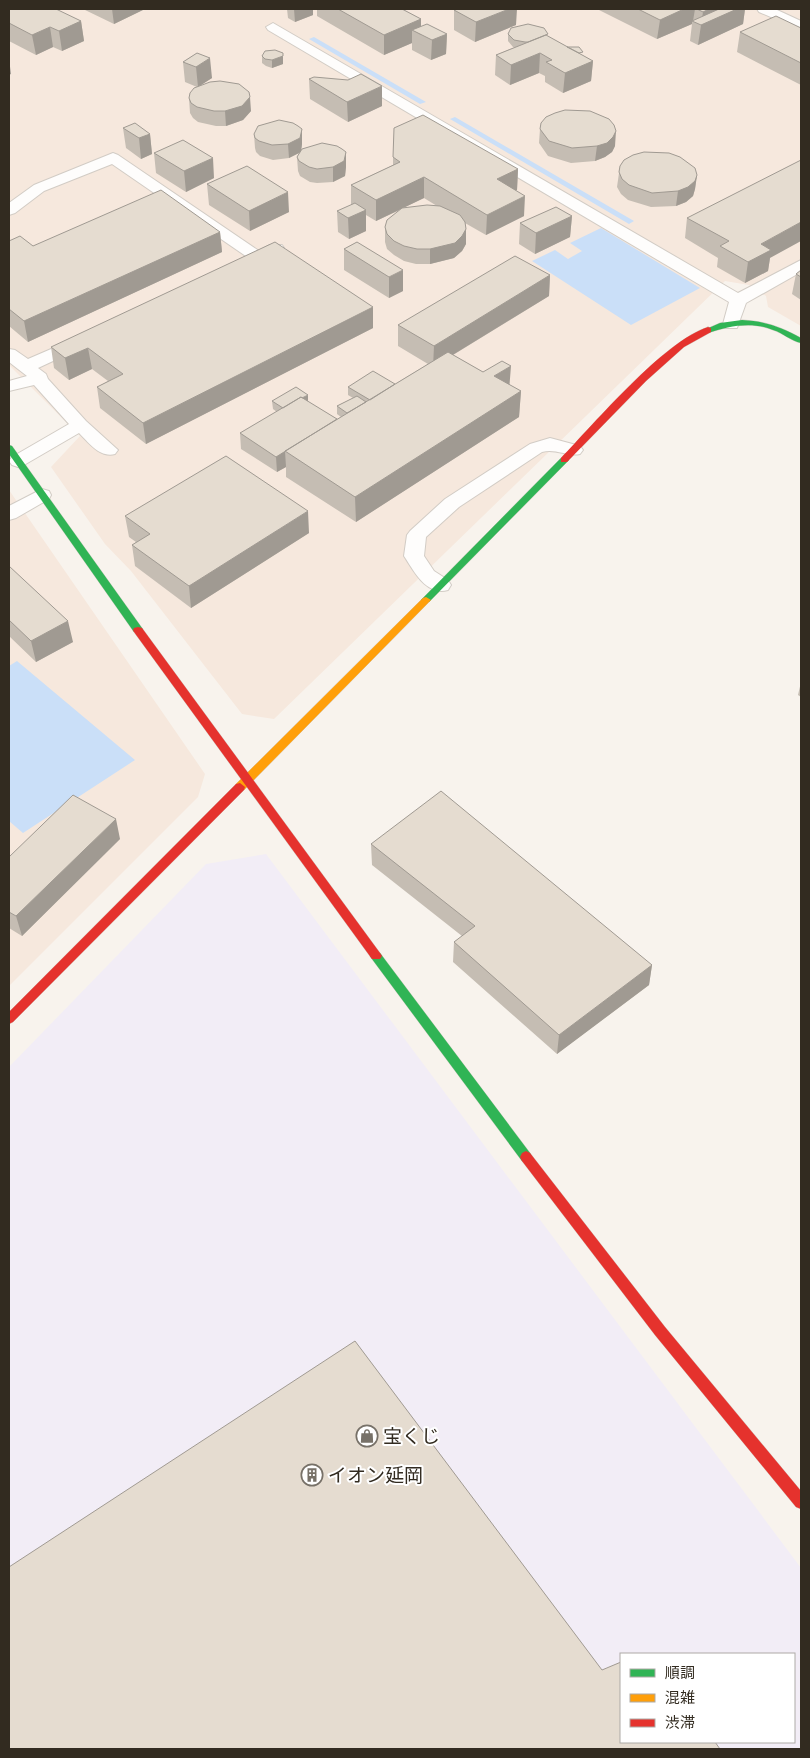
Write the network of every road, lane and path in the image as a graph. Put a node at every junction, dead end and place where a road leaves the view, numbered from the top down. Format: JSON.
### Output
{"nodes":[{"id":1,"x":764,"y":9,"type":"edge"},
{"id":2,"x":801,"y":26,"type":"edge"},
{"id":3,"x":274,"y":27,"type":"dead end"},
{"id":4,"x":9,"y":210,"type":"edge"},
{"id":5,"x":259,"y":258,"type":"junction"},
{"id":6,"x":292,"y":258,"type":"edge"},
{"id":7,"x":801,"y":265,"type":"edge"},
{"id":8,"x":241,"y":266,"type":"edge"},
{"id":9,"x":738,"y":300,"type":"junction"},
{"id":10,"x":731,"y":324,"type":"junction"},
{"id":11,"x":90,"y":337,"type":"edge"},
{"id":12,"x":801,"y":341,"type":"edge"},
{"id":13,"x":9,"y":354,"type":"edge"},
{"id":14,"x":34,"y":372,"type":"junction"},
{"id":15,"x":9,"y":386,"type":"edge"},
{"id":16,"x":80,"y":425,"type":"junction"},
{"id":17,"x":109,"y":450,"type":"dead end"},
{"id":18,"x":574,"y":450,"type":"junction"},
{"id":19,"x":13,"y":454,"type":"edge"},
{"id":20,"x":42,"y":496,"type":"junction"},
{"id":21,"x":9,"y":514,"type":"edge"},
{"id":22,"x":441,"y":585,"type":"junction"},
{"id":23,"x":246,"y":782,"type":"junction"},
{"id":24,"x":9,"y":1019,"type":"edge"},
{"id":25,"x":801,"y":1502,"type":"edge"}],
"edges":[{"from":1,"to":2,"type":"lane"},
{"from":3,"to":9,"type":"lane"},
{"from":4,"to":5,"type":"lane"},
{"from":5,"to":6,"type":"lane"},
{"from":5,"to":8,"type":"lane"},
{"from":7,"to":9,"type":"lane"},
{"from":9,"to":10,"type":"lane"},
{"from":10,"to":12,"type":"street"},
{"from":10,"to":18,"type":"street"},
{"from":11,"to":14,"type":"lane"},
{"from":13,"to":14,"type":"lane"},
{"from":14,"to":15,"type":"lane"},
{"from":14,"to":16,"type":"lane"},
{"from":16,"to":17,"type":"lane"},
{"from":16,"to":19,"type":"lane"},
{"from":18,"to":22,"type":"street"},
{"from":18,"to":22,"type":"lane"},
{"from":19,"to":20,"type":"street"},
{"from":20,"to":21,"type":"lane"},
{"from":20,"to":23,"type":"street"},
{"from":22,"to":23,"type":"street"},
{"from":23,"to":24,"type":"street"},
{"from":23,"to":25,"type":"street"}]}
